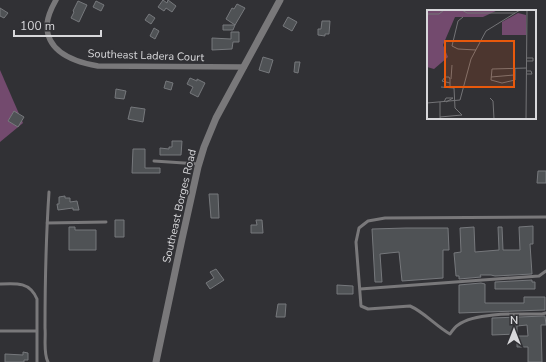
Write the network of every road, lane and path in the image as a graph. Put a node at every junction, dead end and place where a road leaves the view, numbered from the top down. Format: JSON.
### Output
{"nodes":[{"id":1,"x":56,"y":0,"type":"edge"},
{"id":2,"x":280,"y":0,"type":"edge"},
{"id":3,"x":244,"y":67,"type":"junction"},
{"id":4,"x":154,"y":161,"type":"dead end"},
{"id":5,"x":199,"y":164,"type":"junction"},
{"id":6,"x":50,"y":192,"type":"dead end"},
{"id":7,"x":546,"y":217,"type":"edge"},
{"id":8,"x":106,"y":222,"type":"dead end"},
{"id":9,"x":47,"y":223,"type":"junction"},
{"id":10,"x":546,"y":271,"type":"edge"},
{"id":11,"x":0,"y":284,"type":"edge"},
{"id":12,"x":360,"y":289,"type":"junction"},
{"id":13,"x":546,"y":312,"type":"edge"},
{"id":14,"x":0,"y":331,"type":"edge"},
{"id":15,"x":37,"y":331,"type":"junction"},
{"id":16,"x":37,"y":362,"type":"edge"},
{"id":17,"x":48,"y":362,"type":"edge"},
{"id":18,"x":156,"y":362,"type":"edge"}],
"edges":[{"from":1,"to":3,"type":"street","name":"Southeast Ladera Court"},
{"from":2,"to":3,"type":"street","name":"Southeast Borges Road"},
{"from":3,"to":5,"type":"street","name":"Southeast Borges Road"},
{"from":4,"to":5,"type":"lane"},
{"from":5,"to":18,"type":"street","name":"Southeast Borges Road"},
{"from":6,"to":9,"type":"lane"},
{"from":7,"to":12,"type":"lane"},
{"from":8,"to":9,"type":"lane"},
{"from":9,"to":17,"type":"lane"},
{"from":10,"to":12,"type":"lane"},
{"from":11,"to":15,"type":"lane"},
{"from":12,"to":13,"type":"lane"},
{"from":14,"to":15,"type":"lane"},
{"from":15,"to":16,"type":"lane"}]}
